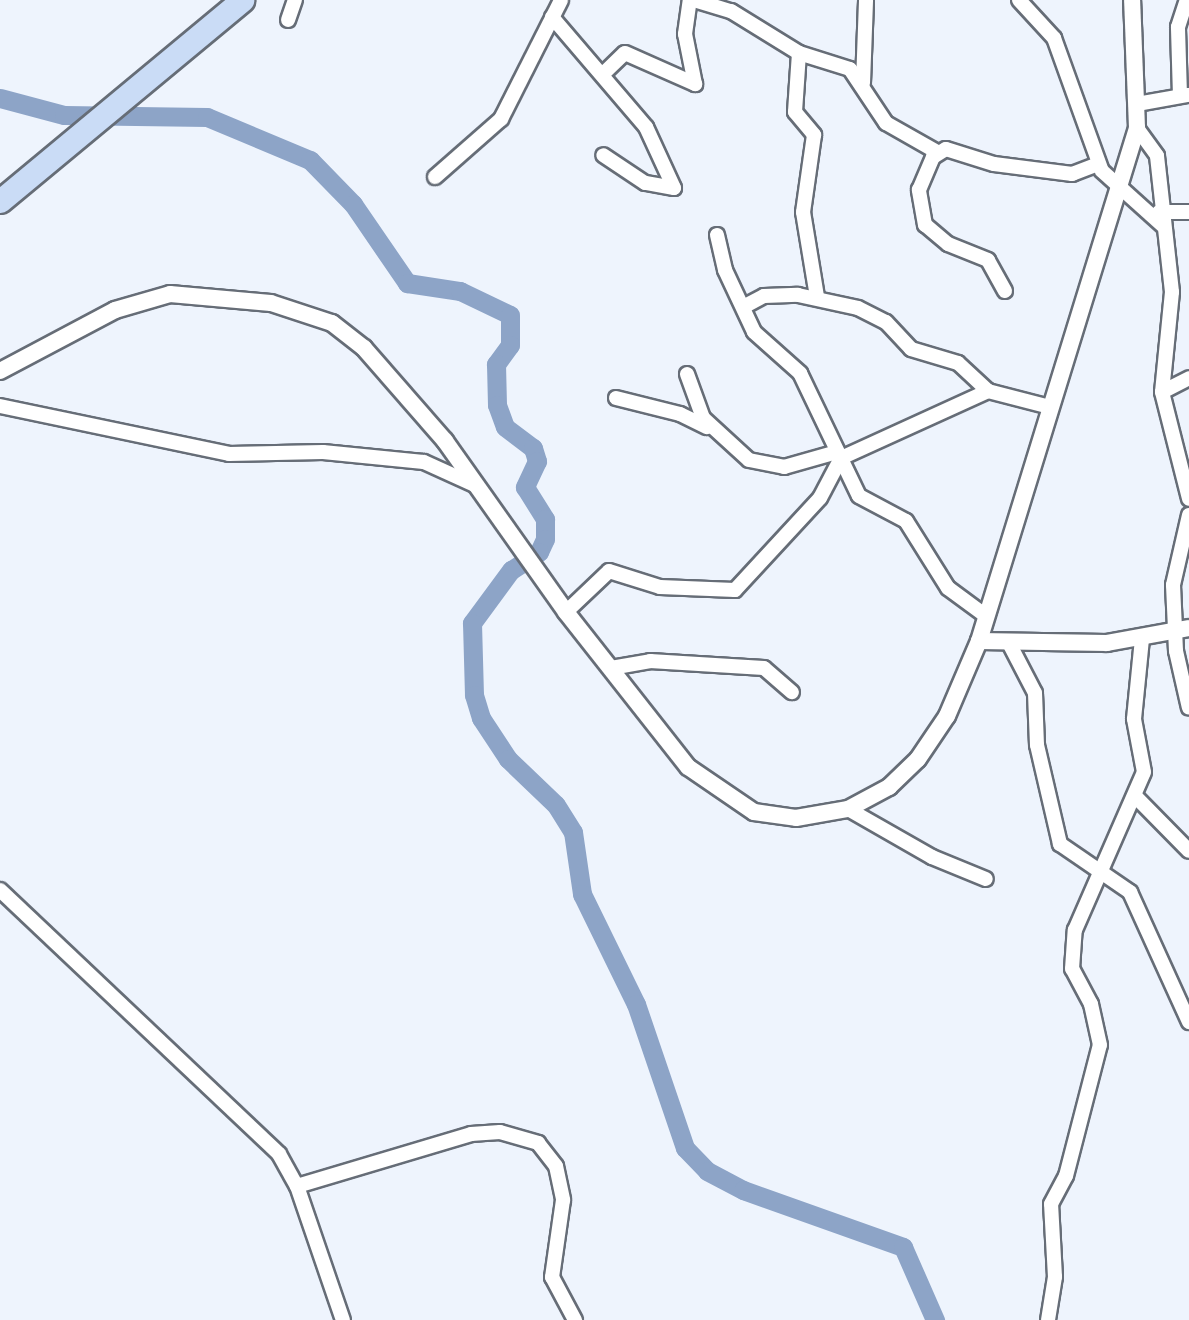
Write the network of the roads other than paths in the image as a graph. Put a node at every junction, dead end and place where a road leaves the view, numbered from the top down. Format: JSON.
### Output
{"nodes":[{"id":1,"x":242,"y":0,"type":"edge"},
{"id":2,"x":295,"y":0,"type":"edge"},
{"id":3,"x":561,"y":0,"type":"edge"},
{"id":4,"x":692,"y":0,"type":"edge"},
{"id":5,"x":866,"y":0,"type":"edge"},
{"id":6,"x":1018,"y":0,"type":"edge"},
{"id":7,"x":1132,"y":0,"type":"edge"},
{"id":8,"x":1186,"y":0,"type":"edge"},
{"id":9,"x":552,"y":17,"type":"junction"},
{"id":10,"x":288,"y":20,"type":"dead end"},
{"id":11,"x":799,"y":53,"type":"junction"},
{"id":12,"x":603,"y":74,"type":"junction"},
{"id":13,"x":863,"y":85,"type":"junction"},
{"id":14,"x":1184,"y":95,"type":"edge"},
{"id":15,"x":1137,"y":104,"type":"junction"},
{"id":16,"x":1137,"y":128,"type":"junction"},
{"id":17,"x":937,"y":152,"type":"junction"},
{"id":18,"x":603,"y":155,"type":"dead end"},
{"id":19,"x":1098,"y":164,"type":"junction"},
{"id":20,"x":435,"y":177,"type":"dead end"},
{"id":21,"x":1119,"y":190,"type":"junction"},
{"id":22,"x":0,"y":201,"type":"edge"},
{"id":23,"x":1189,"y":212,"type":"edge"},
{"id":24,"x":1161,"y":218,"type":"junction"},
{"id":25,"x":716,"y":235,"type":"dead end"},
{"id":26,"x":1005,"y":291,"type":"dead end"},
{"id":27,"x":817,"y":297,"type":"junction"},
{"id":28,"x":745,"y":306,"type":"junction"},
{"id":29,"x":0,"y":371,"type":"edge"},
{"id":30,"x":687,"y":374,"type":"dead end"},
{"id":31,"x":1189,"y":378,"type":"edge"},
{"id":32,"x":988,"y":391,"type":"junction"},
{"id":33,"x":1162,"y":392,"type":"junction"},
{"id":34,"x":615,"y":398,"type":"dead end"},
{"id":35,"x":0,"y":406,"type":"edge"},
{"id":36,"x":1050,"y":407,"type":"junction"},
{"id":37,"x":717,"y":434,"type":"junction"},
{"id":38,"x":1189,"y":441,"type":"edge"},
{"id":39,"x":1174,"y":445,"type":"junction"},
{"id":40,"x":839,"y":455,"type":"junction"},
{"id":41,"x":479,"y":488,"type":"junction"},
{"id":42,"x":1189,"y":499,"type":"edge"},
{"id":43,"x":1189,"y":515,"type":"edge"},
{"id":44,"x":566,"y":612,"type":"junction"},
{"id":45,"x":986,"y":616,"type":"junction"},
{"id":46,"x":1182,"y":630,"type":"edge"},
{"id":47,"x":1142,"y":639,"type":"junction"},
{"id":48,"x":979,"y":641,"type":"junction"},
{"id":49,"x":1009,"y":643,"type":"junction"},
{"id":50,"x":1183,"y":651,"type":"edge"},
{"id":51,"x":611,"y":668,"type":"junction"},
{"id":52,"x":792,"y":692,"type":"dead end"},
{"id":53,"x":1189,"y":708,"type":"edge"},
{"id":54,"x":1137,"y":798,"type":"junction"},
{"id":55,"x":848,"y":809,"type":"junction"},
{"id":56,"x":1189,"y":851,"type":"edge"},
{"id":57,"x":1097,"y":872,"type":"junction"},
{"id":58,"x":986,"y":878,"type":"dead end"},
{"id":59,"x":0,"y":890,"type":"edge"},
{"id":60,"x":1189,"y":1022,"type":"edge"},
{"id":61,"x":297,"y":1186,"type":"junction"},
{"id":62,"x":343,"y":1320,"type":"edge"},
{"id":63,"x":575,"y":1320,"type":"edge"},
{"id":64,"x":1048,"y":1320,"type":"edge"}],
"edges":[{"from":1,"to":22,"type":"highway"},
{"from":2,"to":10,"type":"street"},
{"from":3,"to":9,"type":"street"},
{"from":4,"to":11,"type":"street"},
{"from":4,"to":12,"type":"street"},
{"from":5,"to":13,"type":"street"},
{"from":6,"to":19,"type":"street"},
{"from":7,"to":15,"type":"street"},
{"from":8,"to":14,"type":"street"},
{"from":9,"to":12,"type":"street"},
{"from":9,"to":20,"type":"street"},
{"from":11,"to":13,"type":"street"},
{"from":11,"to":27,"type":"street"},
{"from":12,"to":18,"type":"street"},
{"from":13,"to":17,"type":"street"},
{"from":14,"to":15,"type":"street"},
{"from":15,"to":16,"type":"street"},
{"from":16,"to":21,"type":"street"},
{"from":16,"to":24,"type":"street"},
{"from":17,"to":19,"type":"street"},
{"from":17,"to":26,"type":"street"},
{"from":19,"to":21,"type":"street"},
{"from":21,"to":24,"type":"street"},
{"from":21,"to":36,"type":"street"},
{"from":23,"to":24,"type":"street"},
{"from":24,"to":33,"type":"street"},
{"from":25,"to":28,"type":"street"},
{"from":27,"to":28,"type":"street"},
{"from":27,"to":32,"type":"street"},
{"from":28,"to":40,"type":"street"},
{"from":29,"to":41,"type":"street"},
{"from":30,"to":37,"type":"street"},
{"from":31,"to":33,"type":"street"},
{"from":32,"to":36,"type":"street"},
{"from":32,"to":40,"type":"street"},
{"from":33,"to":39,"type":"street"},
{"from":34,"to":37,"type":"street"},
{"from":35,"to":41,"type":"street"},
{"from":36,"to":45,"type":"street"},
{"from":37,"to":40,"type":"street"},
{"from":38,"to":39,"type":"street"},
{"from":39,"to":42,"type":"street"},
{"from":40,"to":44,"type":"street"},
{"from":40,"to":45,"type":"street"},
{"from":41,"to":44,"type":"street"},
{"from":43,"to":46,"type":"street"},
{"from":44,"to":51,"type":"street"},
{"from":45,"to":48,"type":"street"},
{"from":46,"to":47,"type":"street"},
{"from":46,"to":50,"type":"street"},
{"from":47,"to":49,"type":"street"},
{"from":47,"to":54,"type":"street"},
{"from":48,"to":49,"type":"street"},
{"from":48,"to":55,"type":"street"},
{"from":49,"to":57,"type":"street"},
{"from":50,"to":53,"type":"street"},
{"from":51,"to":52,"type":"street"},
{"from":51,"to":55,"type":"street"},
{"from":54,"to":56,"type":"street"},
{"from":54,"to":57,"type":"street"},
{"from":55,"to":58,"type":"street"},
{"from":57,"to":60,"type":"street"},
{"from":57,"to":64,"type":"street"},
{"from":59,"to":61,"type":"street"},
{"from":61,"to":62,"type":"street"},
{"from":61,"to":63,"type":"street"}]}
